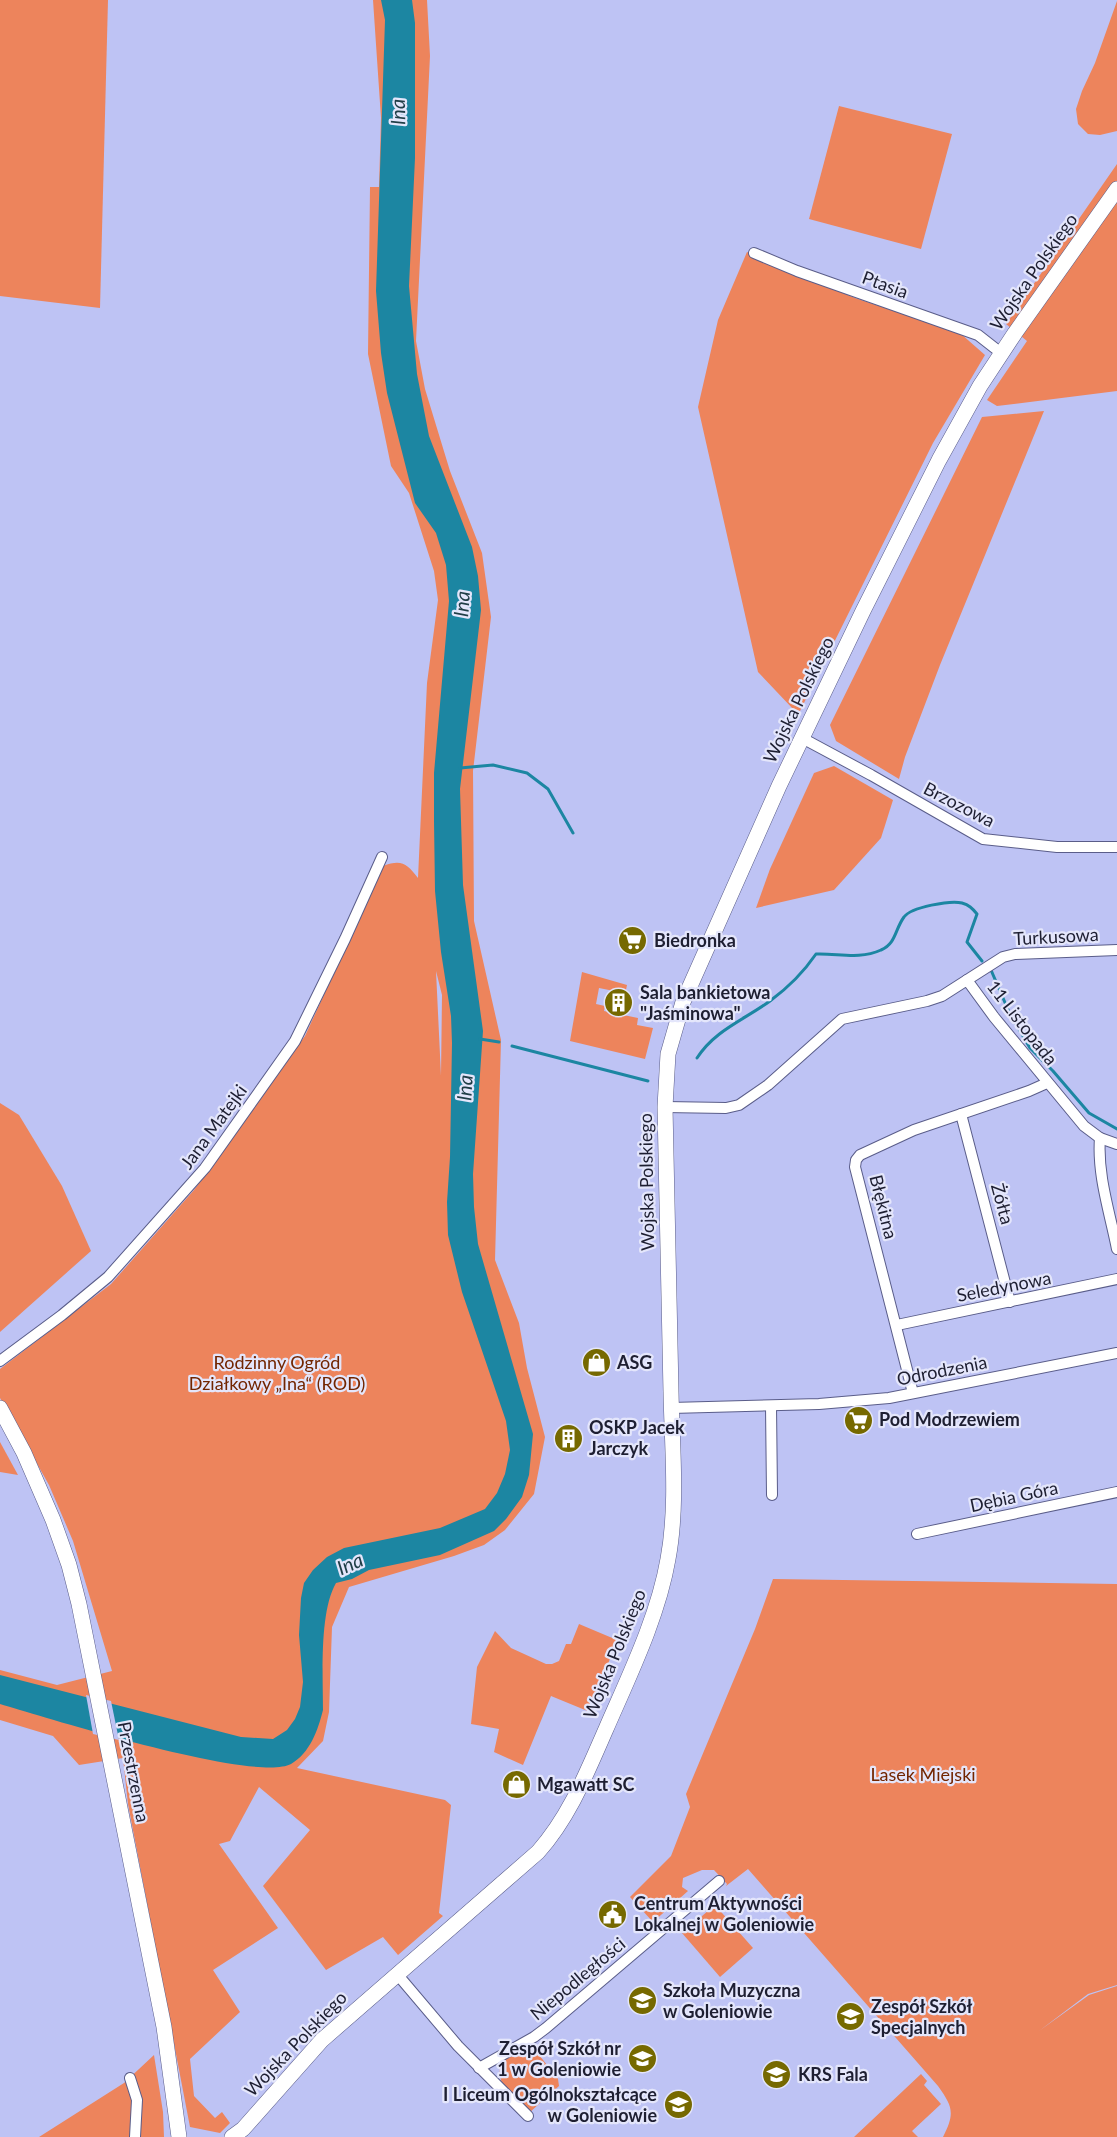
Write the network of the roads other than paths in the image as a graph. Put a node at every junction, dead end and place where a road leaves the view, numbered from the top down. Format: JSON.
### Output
{"nodes":[{"id":1,"x":1117,"y":189,"type":"edge"},
{"id":2,"x":754,"y":253,"type":"dead end"},
{"id":3,"x":1001,"y":353,"type":"junction"},
{"id":4,"x":802,"y":738,"type":"junction"},
{"id":5,"x":1117,"y":848,"type":"edge"},
{"id":6,"x":382,"y":857,"type":"dead end"},
{"id":7,"x":1117,"y":950,"type":"edge"},
{"id":8,"x":967,"y":980,"type":"junction"},
{"id":9,"x":1047,"y":1083,"type":"junction"},
{"id":10,"x":665,"y":1107,"type":"junction"},
{"id":11,"x":961,"y":1114,"type":"junction"},
{"id":12,"x":1100,"y":1138,"type":"junction"},
{"id":13,"x":1117,"y":1144,"type":"edge"},
{"id":14,"x":1117,"y":1249,"type":"edge"},
{"id":15,"x":1117,"y":1280,"type":"edge"},
{"id":16,"x":1010,"y":1302,"type":"junction"},
{"id":17,"x":897,"y":1325,"type":"junction"},
{"id":18,"x":1117,"y":1353,"type":"edge"},
{"id":19,"x":0,"y":1360,"type":"edge"},
{"id":20,"x":913,"y":1393,"type":"junction"},
{"id":21,"x":771,"y":1406,"type":"junction"},
{"id":22,"x":0,"y":1408,"type":"edge"},
{"id":23,"x":671,"y":1408,"type":"junction"},
{"id":24,"x":0,"y":1424,"type":"edge"},
{"id":25,"x":31,"y":1472,"type":"junction"},
{"id":26,"x":1117,"y":1492,"type":"edge"},
{"id":27,"x":772,"y":1494,"type":"dead end"},
{"id":28,"x":917,"y":1533,"type":"dead end"},
{"id":29,"x":718,"y":1881,"type":"dead end"},
{"id":30,"x":397,"y":1974,"type":"junction"},
{"id":31,"x":479,"y":2068,"type":"junction"},
{"id":32,"x":130,"y":2078,"type":"dead end"},
{"id":33,"x":173,"y":2087,"type":"junction"},
{"id":34,"x":528,"y":2116,"type":"dead end"},
{"id":35,"x":237,"y":2134,"type":"edge"},
{"id":36,"x":135,"y":2137,"type":"edge"},
{"id":37,"x":179,"y":2137,"type":"edge"},
{"id":38,"x":191,"y":2137,"type":"edge"}],
"edges":[{"from":1,"to":3,"type":"street","name":"Wojska Polskiego"},
{"from":2,"to":3,"type":"street","name":"Ptasia"},
{"from":3,"to":4,"type":"street","name":"Wojska Polskiego"},
{"from":4,"to":5,"type":"street","name":"Brzozowa"},
{"from":4,"to":10,"type":"street","name":"Wojska Polskiego"},
{"from":6,"to":19,"type":"street","name":"Jana Matejki"},
{"from":7,"to":8,"type":"street","name":"Turkusowa"},
{"from":8,"to":9,"type":"street","name":"11 Listopada"},
{"from":8,"to":10,"type":"street","name":"11 Listopada"},
{"from":9,"to":11,"type":"street","name":"Błękitna"},
{"from":9,"to":12,"type":"street","name":"11 Listopada"},
{"from":10,"to":23,"type":"street","name":"Wojska Polskiego"},
{"from":11,"to":16,"type":"street","name":"Żółta"},
{"from":11,"to":17,"type":"street","name":"Błękitna"},
{"from":12,"to":13,"type":"street","name":"11 Listopada"},
{"from":12,"to":14,"type":"street"},
{"from":15,"to":16,"type":"street","name":"Seledynowa"},
{"from":16,"to":17,"type":"street","name":"Seledynowa"},
{"from":17,"to":20,"type":"street","name":"Błękitna"},
{"from":18,"to":20,"type":"street","name":"Odrodzenia"},
{"from":20,"to":21,"type":"street","name":"Odrodzenia"},
{"from":21,"to":23,"type":"street","name":"Odrodzenia"},
{"from":21,"to":27,"type":"street"},
{"from":22,"to":25,"type":"street","name":"Przestrzenna"},
{"from":23,"to":30,"type":"street","name":"Wojska Polskiego"},
{"from":24,"to":25,"type":"street","name":"Przestrzenna"},
{"from":25,"to":33,"type":"street","name":"Przestrzenna"},
{"from":26,"to":28,"type":"street","name":"Dębia Góra"},
{"from":29,"to":31,"type":"street","name":"Niepodległości"},
{"from":30,"to":31,"type":"street"},
{"from":30,"to":35,"type":"street","name":"Wojska Polskiego"},
{"from":31,"to":34,"type":"street"},
{"from":32,"to":36,"type":"street"},
{"from":33,"to":37,"type":"street","name":"Przestrzenna"},
{"from":33,"to":38,"type":"street","name":"Przestrzenna"}]}
